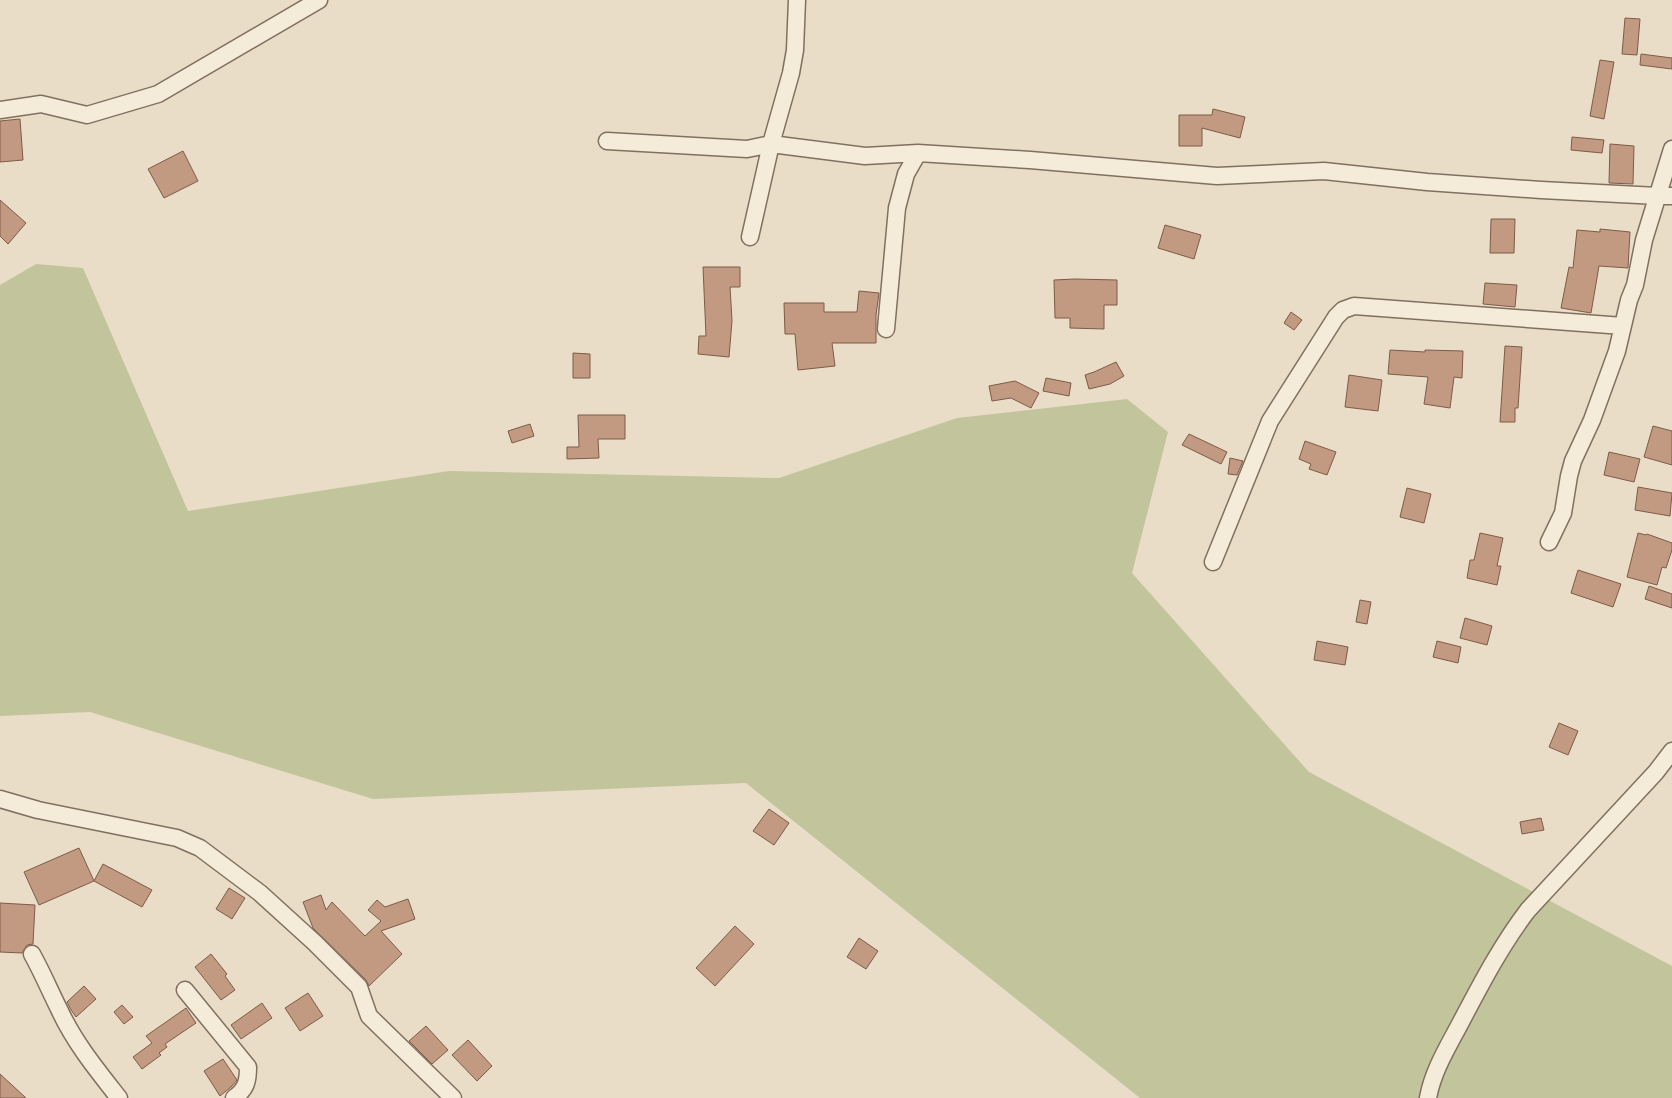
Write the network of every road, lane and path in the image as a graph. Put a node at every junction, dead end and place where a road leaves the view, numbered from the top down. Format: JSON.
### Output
{"nodes":[{"id":1,"x":319,"y":0,"type":"edge"},
{"id":2,"x":797,"y":0,"type":"edge"},
{"id":3,"x":0,"y":110,"type":"edge"},
{"id":4,"x":607,"y":141,"type":"dead end"},
{"id":5,"x":771,"y":144,"type":"junction"},
{"id":6,"x":1672,"y":149,"type":"edge"},
{"id":7,"x":918,"y":153,"type":"junction"},
{"id":8,"x":1665,"y":196,"type":"edge"},
{"id":9,"x":750,"y":237,"type":"dead end"},
{"id":10,"x":1623,"y":326,"type":"junction"},
{"id":11,"x":886,"y":329,"type":"dead end"},
{"id":12,"x":1549,"y":542,"type":"dead end"},
{"id":13,"x":1213,"y":562,"type":"dead end"},
{"id":14,"x":1672,"y":751,"type":"edge"},
{"id":15,"x":0,"y":799,"type":"edge"},
{"id":16,"x":32,"y":954,"type":"dead end"},
{"id":17,"x":185,"y":990,"type":"dead end"},
{"id":18,"x":119,"y":1098,"type":"edge"},
{"id":19,"x":234,"y":1098,"type":"edge"},
{"id":20,"x":453,"y":1098,"type":"edge"},
{"id":21,"x":1428,"y":1098,"type":"edge"}],
"edges":[{"from":1,"to":3,"type":"street"},
{"from":2,"to":5,"type":"street"},
{"from":4,"to":5,"type":"street"},
{"from":5,"to":7,"type":"street"},
{"from":5,"to":9,"type":"street"},
{"from":6,"to":8,"type":"street"},
{"from":7,"to":8,"type":"street"},
{"from":7,"to":11,"type":"street"},
{"from":8,"to":10,"type":"street"},
{"from":10,"to":12,"type":"street"},
{"from":10,"to":13,"type":"street"},
{"from":14,"to":21,"type":"street"},
{"from":15,"to":20,"type":"street"},
{"from":16,"to":18,"type":"street"},
{"from":17,"to":19,"type":"street"}]}
